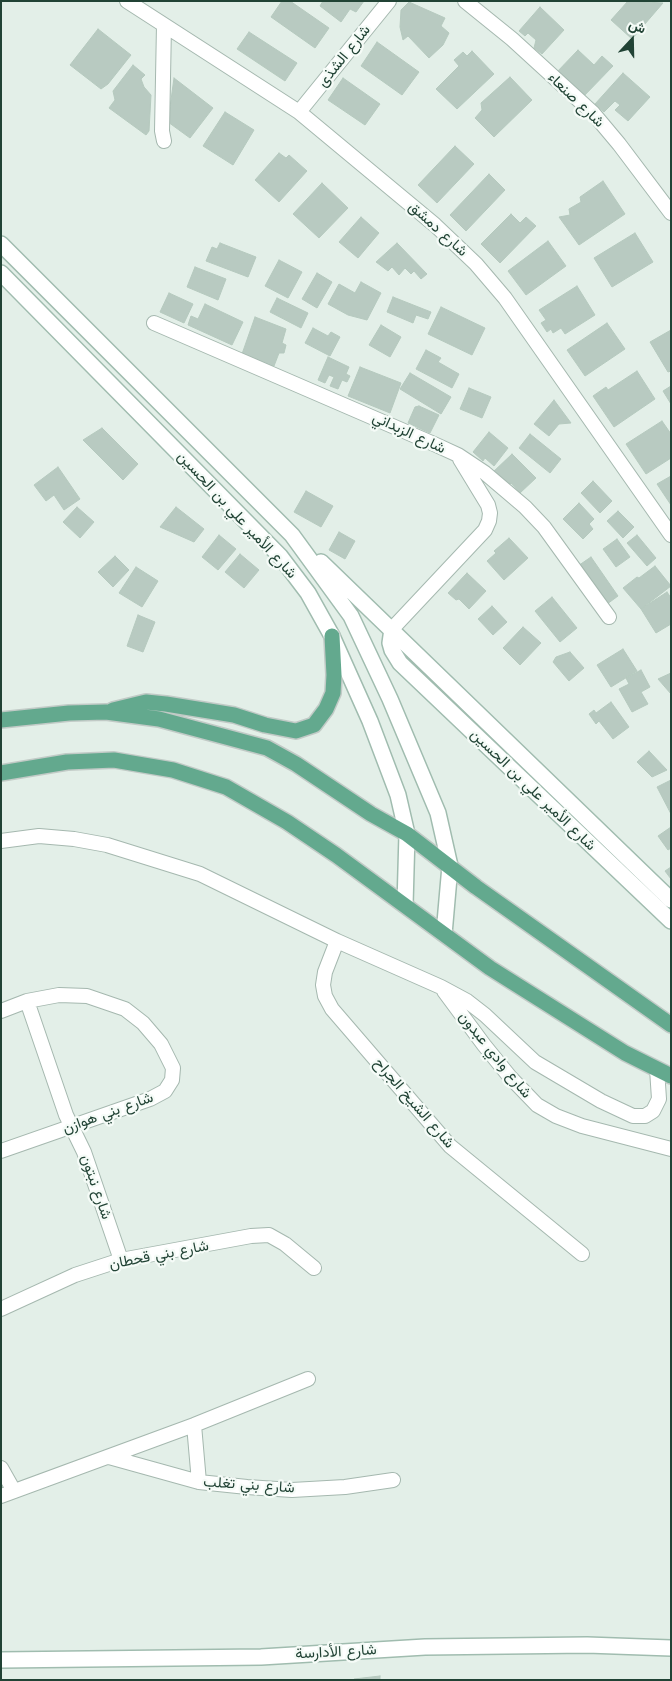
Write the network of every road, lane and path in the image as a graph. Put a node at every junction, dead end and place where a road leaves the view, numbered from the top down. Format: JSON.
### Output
{"nodes":[{"id":1,"x":127,"y":1,"type":"edge"},
{"id":2,"x":389,"y":1,"type":"edge"},
{"id":3,"x":465,"y":1,"type":"edge"},
{"id":4,"x":164,"y":25,"type":"junction"},
{"id":5,"x":299,"y":112,"type":"junction"},
{"id":6,"x":164,"y":141,"type":"dead end"},
{"id":7,"x":671,"y":213,"type":"edge"},
{"id":8,"x":1,"y":244,"type":"edge"},
{"id":9,"x":1,"y":273,"type":"edge"},
{"id":10,"x":154,"y":323,"type":"dead end"},
{"id":11,"x":458,"y":455,"type":"junction"},
{"id":12,"x":292,"y":535,"type":"junction"},
{"id":13,"x":671,"y":535,"type":"edge"},
{"id":14,"x":609,"y":618,"type":"dead end"},
{"id":15,"x":392,"y":629,"type":"junction"},
{"id":16,"x":332,"y":636,"type":"junction"},
{"id":17,"x":106,"y":712,"type":"junction"},
{"id":18,"x":1,"y":720,"type":"edge"},
{"id":19,"x":1,"y":773,"type":"edge"},
{"id":20,"x":407,"y":834,"type":"junction"},
{"id":21,"x":1,"y":841,"type":"edge"},
{"id":22,"x":450,"y":866,"type":"junction"},
{"id":23,"x":671,"y":900,"type":"edge"},
{"id":24,"x":405,"y":905,"type":"junction"},
{"id":25,"x":671,"y":921,"type":"edge"},
{"id":26,"x":444,"y":934,"type":"junction"},
{"id":27,"x":337,"y":942,"type":"junction"},
{"id":28,"x":441,"y":987,"type":"junction"},
{"id":29,"x":26,"y":1001,"type":"junction"},
{"id":30,"x":1,"y":1011,"type":"edge"},
{"id":31,"x":671,"y":1025,"type":"edge"},
{"id":32,"x":664,"y":1073,"type":"edge"},
{"id":33,"x":634,"y":1116,"type":"junction"},
{"id":34,"x":72,"y":1127,"type":"junction"},
{"id":35,"x":634,"y":1140,"type":"junction"},
{"id":36,"x":671,"y":1149,"type":"edge"},
{"id":37,"x":1,"y":1150,"type":"edge"},
{"id":38,"x":582,"y":1254,"type":"dead end"},
{"id":39,"x":121,"y":1260,"type":"junction"},
{"id":40,"x":314,"y":1268,"type":"dead end"},
{"id":41,"x":1,"y":1309,"type":"edge"},
{"id":42,"x":308,"y":1379,"type":"dead end"},
{"id":43,"x":194,"y":1426,"type":"junction"},
{"id":44,"x":109,"y":1457,"type":"junction"},
{"id":45,"x":1,"y":1468,"type":"edge"},
{"id":46,"x":393,"y":1480,"type":"dead end"},
{"id":47,"x":198,"y":1482,"type":"junction"},
{"id":48,"x":8,"y":1493,"type":"edge"},
{"id":49,"x":671,"y":1648,"type":"edge"},
{"id":50,"x":1,"y":1660,"type":"edge"}],
"edges":[{"from":1,"to":4,"type":"street","name":"شارع دمشق"},
{"from":2,"to":5,"type":"street","name":"شارع الشذى"},
{"from":3,"to":7,"type":"street","name":"شارع صنعاء"},
{"from":4,"to":5,"type":"street","name":"شارع دمشق"},
{"from":4,"to":6,"type":"street"},
{"from":5,"to":13,"type":"street","name":"شارع دمشق"},
{"from":8,"to":12,"type":"main road","name":"شارع الأمير علي بن الحسين"},
{"from":9,"to":16,"type":"main road","name":"شارع الأمير علي بن الحسين"},
{"from":10,"to":11,"type":"street","name":"شارع الزبداني"},
{"from":11,"to":14,"type":"street","name":"شارع الزبداني"},
{"from":11,"to":15,"type":"street"},
{"from":12,"to":15,"type":"main road","name":"شارع الأمير علي بن الحسين"},
{"from":12,"to":22,"type":"main road","name":"شارع الأمير علي بن الحسين"},
{"from":15,"to":23,"type":"main road","name":"شارع الأمير علي بن الحسين"},
{"from":15,"to":25,"type":"main road","name":"شارع الأمير علي بن الحسين"},
{"from":16,"to":17,"type":"main road"},
{"from":16,"to":20,"type":"main road","name":"شارع الأمير علي بن الحسين"},
{"from":17,"to":18,"type":"main road"},
{"from":17,"to":20,"type":"main road"},
{"from":19,"to":24,"type":"main road"},
{"from":20,"to":22,"type":"main road"},
{"from":20,"to":24,"type":"main road","name":"شارع الأمير علي بن الحسين"},
{"from":21,"to":27,"type":"street"},
{"from":22,"to":26,"type":"main road","name":"شارع الأمير علي بن الحسين"},
{"from":22,"to":31,"type":"main road"},
{"from":24,"to":26,"type":"main road"},
{"from":26,"to":32,"type":"main road"},
{"from":27,"to":28,"type":"street"},
{"from":27,"to":38,"type":"street","name":"شارع الشيخ الجراح"},
{"from":28,"to":33,"type":"street"},
{"from":28,"to":35,"type":"street","name":"شارع وادي عبدون"},
{"from":29,"to":30,"type":"street","name":"شارع بني هوازن"},
{"from":29,"to":34,"type":"street","name":"شارع نبتون"},
{"from":29,"to":34,"type":"street","name":"شارع بني هوازن"},
{"from":32,"to":33,"type":"street"},
{"from":33,"to":35,"type":"street"},
{"from":34,"to":37,"type":"street","name":"شارع بني هوازن"},
{"from":34,"to":39,"type":"street","name":"شارع نبتون"},
{"from":35,"to":36,"type":"street","name":"شارع وادي عبدون"},
{"from":39,"to":40,"type":"street","name":"شارع بني قحطان"},
{"from":39,"to":41,"type":"street","name":"شارع بني قحطان"},
{"from":42,"to":43,"type":"street"},
{"from":43,"to":44,"type":"street"},
{"from":43,"to":47,"type":"street"},
{"from":44,"to":47,"type":"street","name":"شارع بني تغلب"},
{"from":44,"to":48,"type":"street"},
{"from":45,"to":48,"type":"street"},
{"from":46,"to":47,"type":"street","name":"شارع بني تغلب"},
{"from":49,"to":50,"type":"main road","name":"شارع الأدارسة"}]}
